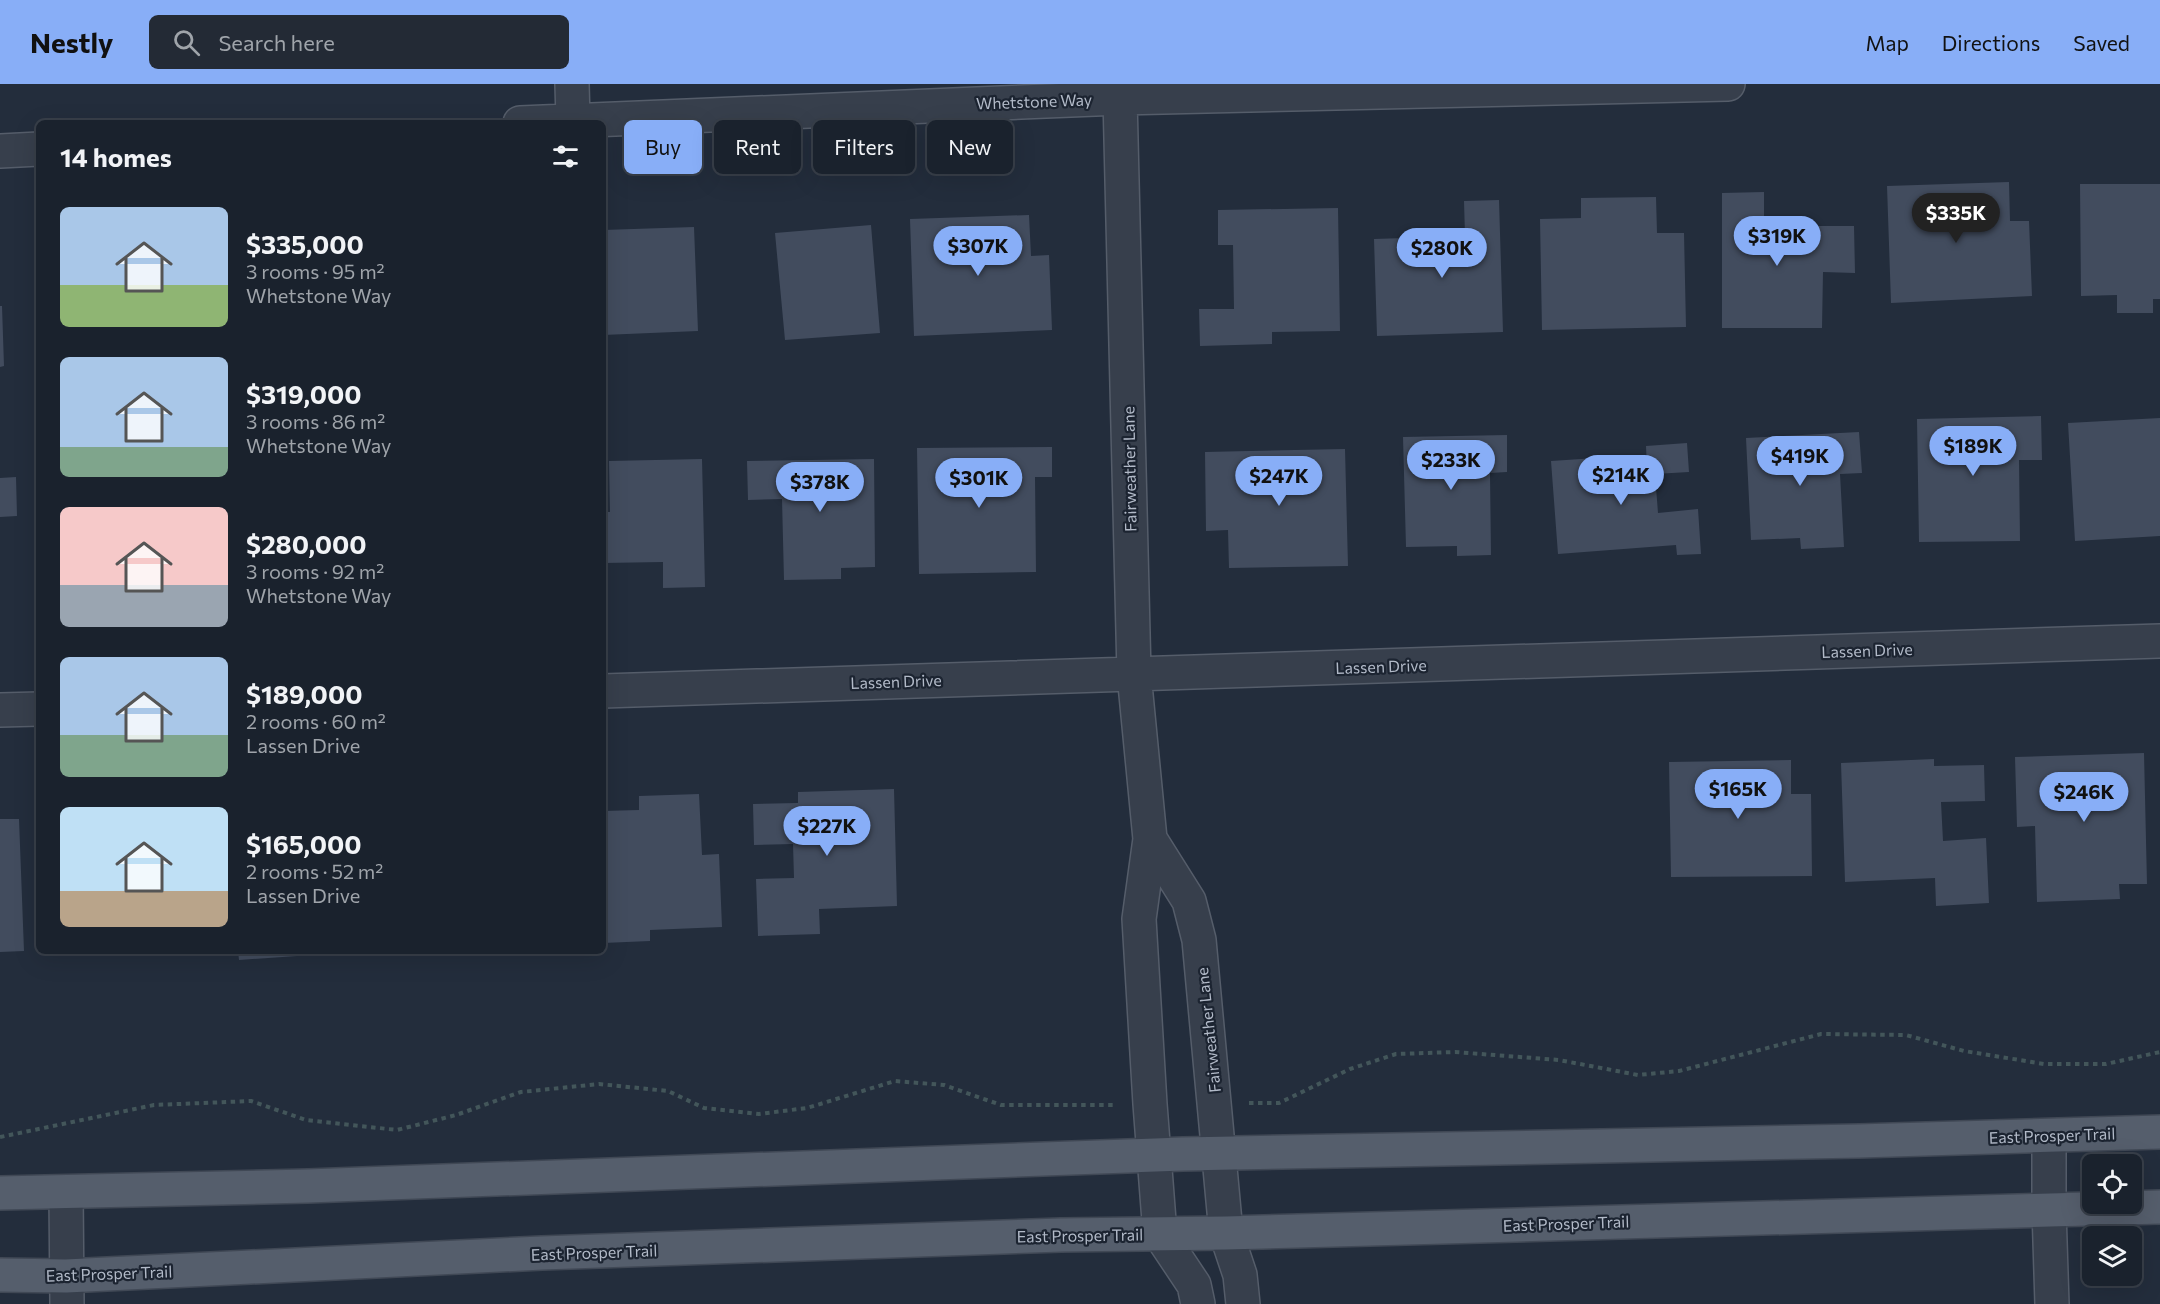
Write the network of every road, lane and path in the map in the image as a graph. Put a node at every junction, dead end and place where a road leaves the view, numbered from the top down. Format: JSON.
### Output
{"nodes":[{"id":1,"x":572,"y":84,"type":"edge"},
{"id":2,"x":1728,"y":84,"type":"edge"},
{"id":3,"x":1120,"y":98,"type":"junction"},
{"id":4,"x":573,"y":120,"type":"joint"},
{"id":5,"x":36,"y":149,"type":"edge"},
{"id":6,"x":0,"y":152,"type":"edge"},
{"id":7,"x":2160,"y":641,"type":"edge"},
{"id":8,"x":1134,"y":674,"type":"junction"},
{"id":9,"x":606,"y":691,"type":"edge"},
{"id":10,"x":36,"y":709,"type":"edge"},
{"id":11,"x":0,"y":710,"type":"edge"},
{"id":12,"x":1150,"y":839,"type":"junction"},
{"id":13,"x":2160,"y":1052,"type":"edge"},
{"id":14,"x":1150,"y":1104,"type":"junction"},
{"id":15,"x":1215,"y":1104,"type":"junction"},
{"id":16,"x":2160,"y":1132,"type":"edge"},
{"id":17,"x":2049,"y":1136,"type":"junction"},
{"id":18,"x":0,"y":1137,"type":"edge"},
{"id":19,"x":1220,"y":1153,"type":"junction"},
{"id":20,"x":1154,"y":1155,"type":"junction"},
{"id":21,"x":66,"y":1192,"type":"junction"},
{"id":22,"x":0,"y":1193,"type":"edge"},
{"id":23,"x":2160,"y":1207,"type":"edge"},
{"id":24,"x":2049,"y":1210,"type":"junction"},
{"id":25,"x":1226,"y":1233,"type":"junction"},
{"id":26,"x":1160,"y":1234,"type":"junction"},
{"id":27,"x":0,"y":1275,"type":"edge"},
{"id":28,"x":67,"y":1290,"type":"edge"},
{"id":29,"x":1198,"y":1304,"type":"edge"},
{"id":30,"x":1243,"y":1304,"type":"edge"},
{"id":31,"x":2052,"y":1304,"type":"edge"}],
"edges":[{"from":1,"to":4,"type":"street"},
{"from":2,"to":3,"type":"street","name":"Whetstone Way"},
{"from":3,"to":4,"type":"street","name":"Whetstone Way"},
{"from":3,"to":8,"type":"street","name":"Fairweather Lane"},
{"from":5,"to":6,"type":"street"},
{"from":7,"to":8,"type":"street","name":"Lassen Drive"},
{"from":8,"to":9,"type":"street","name":"Lassen Drive"},
{"from":8,"to":12,"type":"street","name":"Fairweather Lane"},
{"from":10,"to":11,"type":"street"},
{"from":12,"to":14,"type":"street","name":"Fairweather Lane"},
{"from":12,"to":15,"type":"street","name":"Fairweather Lane"},
{"from":13,"to":15,"type":"path"},
{"from":14,"to":18,"type":"path"},
{"from":14,"to":20,"type":"street","name":"Fairweather Lane"},
{"from":15,"to":19,"type":"street","name":"Fairweather Lane"},
{"from":16,"to":17,"type":"main road","name":"East Prosper Trail"},
{"from":17,"to":19,"type":"main road","name":"East Prosper Trail"},
{"from":17,"to":24,"type":"street"},
{"from":19,"to":20,"type":"main road","name":"East Prosper Trail"},
{"from":19,"to":25,"type":"street","name":"Fairweather Lane"},
{"from":20,"to":21,"type":"main road","name":"East Prosper Trail"},
{"from":20,"to":26,"type":"street","name":"Fairweather Lane"},
{"from":21,"to":22,"type":"main road","name":"East Prosper Trail"},
{"from":21,"to":28,"type":"street"},
{"from":23,"to":24,"type":"main road","name":"East Prosper Trail"},
{"from":24,"to":25,"type":"main road","name":"East Prosper Trail"},
{"from":24,"to":31,"type":"street"},
{"from":25,"to":26,"type":"main road","name":"East Prosper Trail"},
{"from":25,"to":30,"type":"street","name":"Fairweather Lane"},
{"from":26,"to":28,"type":"main road","name":"East Prosper Trail"},
{"from":26,"to":29,"type":"street"},
{"from":27,"to":28,"type":"main road","name":"East Prosper Trail"}]}
